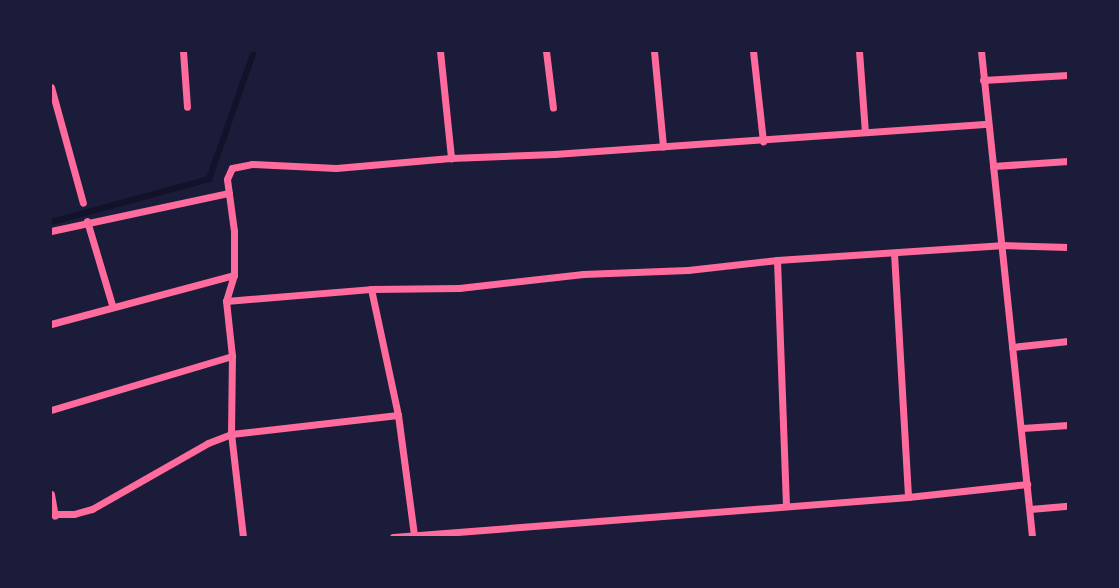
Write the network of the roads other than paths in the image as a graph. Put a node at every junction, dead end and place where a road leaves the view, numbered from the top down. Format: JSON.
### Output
{"nodes":[{"id":1,"x":183,"y":51,"type":"edge"},
{"id":2,"x":440,"y":51,"type":"edge"},
{"id":3,"x":545,"y":51,"type":"edge"},
{"id":4,"x":654,"y":51,"type":"edge"},
{"id":5,"x":753,"y":51,"type":"edge"},
{"id":6,"x":859,"y":51,"type":"edge"},
{"id":7,"x":981,"y":51,"type":"edge"},
{"id":8,"x":1068,"y":75,"type":"edge"},
{"id":9,"x":983,"y":80,"type":"junction"},
{"id":10,"x":51,"y":87,"type":"edge"},
{"id":11,"x":187,"y":107,"type":"dead end"},
{"id":12,"x":553,"y":108,"type":"dead end"},
{"id":13,"x":988,"y":124,"type":"junction"},
{"id":14,"x":865,"y":132,"type":"junction"},
{"id":15,"x":763,"y":141,"type":"junction"},
{"id":16,"x":663,"y":147,"type":"junction"},
{"id":17,"x":451,"y":158,"type":"junction"},
{"id":18,"x":1068,"y":161,"type":"edge"},
{"id":19,"x":993,"y":166,"type":"junction"},
{"id":20,"x":229,"y":193,"type":"junction"},
{"id":21,"x":83,"y":203,"type":"dead end"},
{"id":22,"x":87,"y":221,"type":"junction"},
{"id":23,"x":51,"y":231,"type":"edge"},
{"id":24,"x":1000,"y":244,"type":"junction"},
{"id":25,"x":1068,"y":247,"type":"edge"},
{"id":26,"x":894,"y":253,"type":"junction"},
{"id":27,"x":777,"y":260,"type":"junction"},
{"id":28,"x":234,"y":275,"type":"junction"},
{"id":29,"x":371,"y":289,"type":"junction"},
{"id":30,"x":226,"y":301,"type":"junction"},
{"id":31,"x":113,"y":305,"type":"junction"},
{"id":32,"x":51,"y":324,"type":"edge"},
{"id":33,"x":1068,"y":341,"type":"edge"},
{"id":34,"x":1012,"y":347,"type":"junction"},
{"id":35,"x":232,"y":356,"type":"junction"},
{"id":36,"x":51,"y":411,"type":"edge"},
{"id":37,"x":398,"y":415,"type":"junction"},
{"id":38,"x":1068,"y":425,"type":"edge"},
{"id":39,"x":1022,"y":428,"type":"junction"},
{"id":40,"x":231,"y":434,"type":"junction"},
{"id":41,"x":1027,"y":484,"type":"junction"},
{"id":42,"x":51,"y":494,"type":"edge"},
{"id":43,"x":908,"y":497,"type":"junction"},
{"id":44,"x":786,"y":505,"type":"junction"},
{"id":45,"x":1068,"y":506,"type":"edge"},
{"id":46,"x":1030,"y":509,"type":"junction"},
{"id":47,"x":53,"y":515,"type":"edge"},
{"id":48,"x":414,"y":535,"type":"junction"},
{"id":49,"x":243,"y":537,"type":"edge"},
{"id":50,"x":393,"y":537,"type":"edge"},
{"id":51,"x":1032,"y":537,"type":"edge"}],
"edges":[{"from":1,"to":11,"type":"street"},
{"from":2,"to":17,"type":"street"},
{"from":3,"to":12,"type":"street"},
{"from":4,"to":16,"type":"street"},
{"from":5,"to":15,"type":"street"},
{"from":6,"to":14,"type":"street"},
{"from":7,"to":9,"type":"street"},
{"from":8,"to":9,"type":"street"},
{"from":9,"to":13,"type":"street"},
{"from":10,"to":21,"type":"street"},
{"from":13,"to":14,"type":"street"},
{"from":13,"to":19,"type":"street"},
{"from":14,"to":15,"type":"street"},
{"from":15,"to":16,"type":"street"},
{"from":16,"to":17,"type":"street"},
{"from":17,"to":20,"type":"street"},
{"from":18,"to":19,"type":"street"},
{"from":19,"to":24,"type":"street"},
{"from":20,"to":22,"type":"street"},
{"from":20,"to":28,"type":"street"},
{"from":22,"to":23,"type":"street"},
{"from":22,"to":31,"type":"street"},
{"from":24,"to":25,"type":"street"},
{"from":24,"to":26,"type":"street"},
{"from":24,"to":34,"type":"street"},
{"from":26,"to":27,"type":"street"},
{"from":26,"to":43,"type":"street"},
{"from":27,"to":29,"type":"street"},
{"from":27,"to":44,"type":"street"},
{"from":28,"to":30,"type":"street"},
{"from":28,"to":31,"type":"street"},
{"from":29,"to":30,"type":"street"},
{"from":29,"to":37,"type":"street"},
{"from":30,"to":35,"type":"street"},
{"from":31,"to":32,"type":"street"},
{"from":33,"to":34,"type":"street"},
{"from":34,"to":39,"type":"street"},
{"from":35,"to":36,"type":"street"},
{"from":35,"to":40,"type":"street"},
{"from":37,"to":40,"type":"street"},
{"from":37,"to":48,"type":"street"},
{"from":38,"to":39,"type":"street"},
{"from":39,"to":41,"type":"street"},
{"from":40,"to":47,"type":"street"},
{"from":40,"to":49,"type":"street"},
{"from":41,"to":43,"type":"street"},
{"from":41,"to":46,"type":"street"},
{"from":42,"to":47,"type":"street"},
{"from":43,"to":44,"type":"street"},
{"from":44,"to":48,"type":"street"},
{"from":45,"to":46,"type":"street"},
{"from":46,"to":51,"type":"street"},
{"from":48,"to":50,"type":"street"}]}
